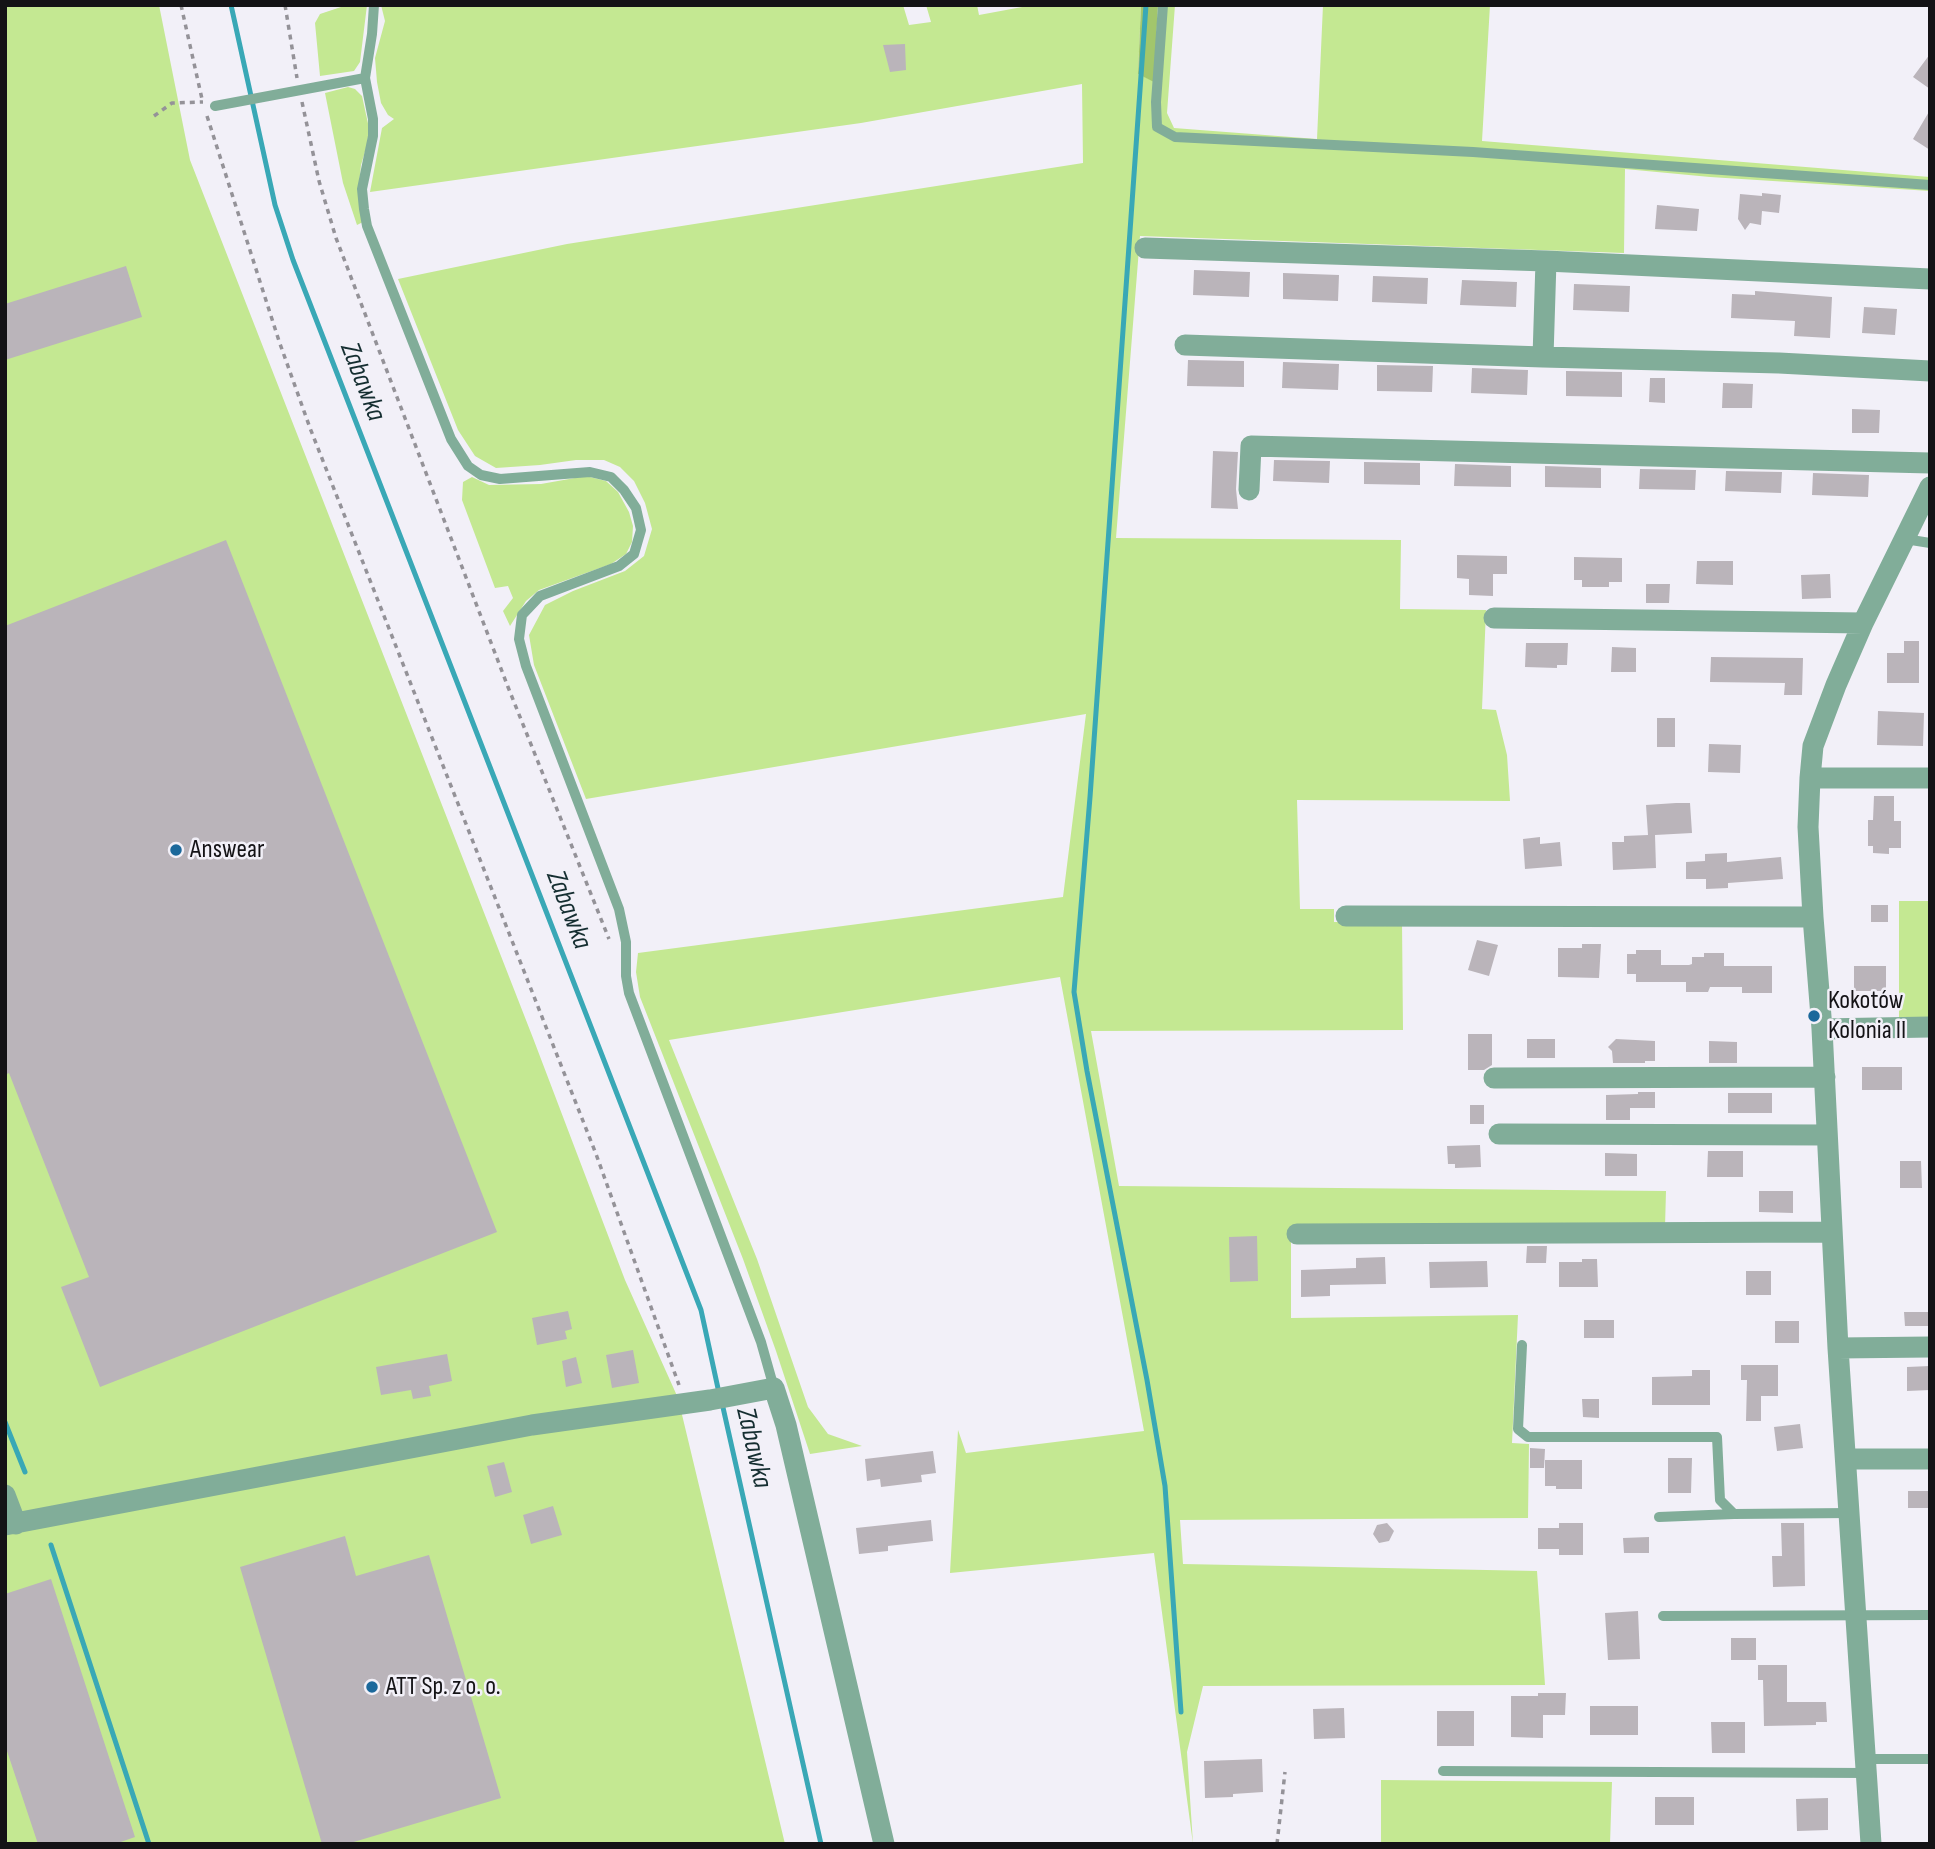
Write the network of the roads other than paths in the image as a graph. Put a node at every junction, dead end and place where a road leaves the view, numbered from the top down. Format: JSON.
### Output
{"nodes":[{"id":1,"x":374,"y":5,"type":"edge"},
{"id":2,"x":1163,"y":5,"type":"edge"},
{"id":3,"x":365,"y":78,"type":"junction"},
{"id":4,"x":215,"y":106,"type":"road end"},
{"id":5,"x":1930,"y":185,"type":"edge"},
{"id":6,"x":1145,"y":248,"type":"dead end"},
{"id":7,"x":1546,"y":261,"type":"junction"},
{"id":8,"x":1930,"y":279,"type":"edge"},
{"id":9,"x":1185,"y":345,"type":"dead end"},
{"id":10,"x":1543,"y":357,"type":"junction"},
{"id":11,"x":1930,"y":371,"type":"edge"},
{"id":12,"x":1930,"y":463,"type":"edge"},
{"id":13,"x":1930,"y":487,"type":"edge"},
{"id":14,"x":1249,"y":490,"type":"dead end"},
{"id":15,"x":1905,"y":539,"type":"junction"},
{"id":16,"x":1930,"y":543,"type":"edge"},
{"id":17,"x":1493,"y":618,"type":"dead end"},
{"id":18,"x":1863,"y":623,"type":"junction"},
{"id":19,"x":1810,"y":778,"type":"junction"},
{"id":20,"x":1930,"y":778,"type":"edge"},
{"id":21,"x":1346,"y":916,"type":"dead end"},
{"id":22,"x":1812,"y":918,"type":"junction"},
{"id":23,"x":1930,"y":1027,"type":"edge"},
{"id":24,"x":1822,"y":1029,"type":"junction"},
{"id":25,"x":1493,"y":1077,"type":"dead end"},
{"id":26,"x":1825,"y":1077,"type":"junction"},
{"id":27,"x":1499,"y":1134,"type":"dead end"},
{"id":28,"x":1827,"y":1135,"type":"junction"},
{"id":29,"x":1832,"y":1232,"type":"junction"},
{"id":30,"x":1297,"y":1234,"type":"dead end"},
{"id":31,"x":1522,"y":1345,"type":"dead end"},
{"id":32,"x":1930,"y":1347,"type":"edge"},
{"id":33,"x":1838,"y":1349,"type":"junction"},
{"id":34,"x":775,"y":1388,"type":"junction"},
{"id":35,"x":1847,"y":1459,"type":"junction"},
{"id":36,"x":1930,"y":1459,"type":"edge"},
{"id":37,"x":5,"y":1494,"type":"edge"},
{"id":38,"x":1850,"y":1513,"type":"junction"},
{"id":39,"x":1734,"y":1514,"type":"junction"},
{"id":40,"x":1659,"y":1517,"type":"dead end"},
{"id":41,"x":11,"y":1525,"type":"edge"},
{"id":42,"x":1930,"y":1615,"type":"edge"},
{"id":43,"x":1663,"y":1616,"type":"dead end"},
{"id":44,"x":1857,"y":1616,"type":"junction"},
{"id":45,"x":1930,"y":1759,"type":"edge"},
{"id":46,"x":1865,"y":1766,"type":"junction"},
{"id":47,"x":1443,"y":1771,"type":"dead end"},
{"id":48,"x":884,"y":1844,"type":"edge"},
{"id":49,"x":1871,"y":1844,"type":"edge"}],
"edges":[{"from":1,"to":3,"type":"lane"},
{"from":2,"to":5,"type":"lane"},
{"from":3,"to":4,"type":"lane"},
{"from":3,"to":34,"type":"lane"},
{"from":6,"to":7,"type":"street"},
{"from":7,"to":8,"type":"street"},
{"from":7,"to":10,"type":"street"},
{"from":9,"to":10,"type":"street"},
{"from":10,"to":11,"type":"street"},
{"from":12,"to":14,"type":"street"},
{"from":13,"to":15,"type":"street"},
{"from":15,"to":16,"type":"lane"},
{"from":15,"to":18,"type":"street"},
{"from":17,"to":18,"type":"street"},
{"from":18,"to":19,"type":"street"},
{"from":19,"to":20,"type":"street"},
{"from":19,"to":22,"type":"street"},
{"from":21,"to":22,"type":"street"},
{"from":22,"to":24,"type":"street"},
{"from":23,"to":24,"type":"street"},
{"from":24,"to":26,"type":"street"},
{"from":25,"to":26,"type":"street"},
{"from":26,"to":28,"type":"street"},
{"from":27,"to":28,"type":"street"},
{"from":28,"to":29,"type":"street"},
{"from":29,"to":30,"type":"street"},
{"from":29,"to":33,"type":"street"},
{"from":31,"to":39,"type":"lane"},
{"from":32,"to":33,"type":"street"},
{"from":33,"to":35,"type":"street"},
{"from":34,"to":41,"type":"street"},
{"from":34,"to":48,"type":"street"},
{"from":35,"to":36,"type":"street"},
{"from":35,"to":38,"type":"street"},
{"from":37,"to":41,"type":"street"},
{"from":38,"to":39,"type":"lane"},
{"from":38,"to":44,"type":"street"},
{"from":39,"to":40,"type":"lane"},
{"from":42,"to":44,"type":"lane"},
{"from":43,"to":44,"type":"lane"},
{"from":44,"to":46,"type":"street"},
{"from":45,"to":46,"type":"lane"},
{"from":46,"to":47,"type":"lane"},
{"from":46,"to":49,"type":"street"}]}
